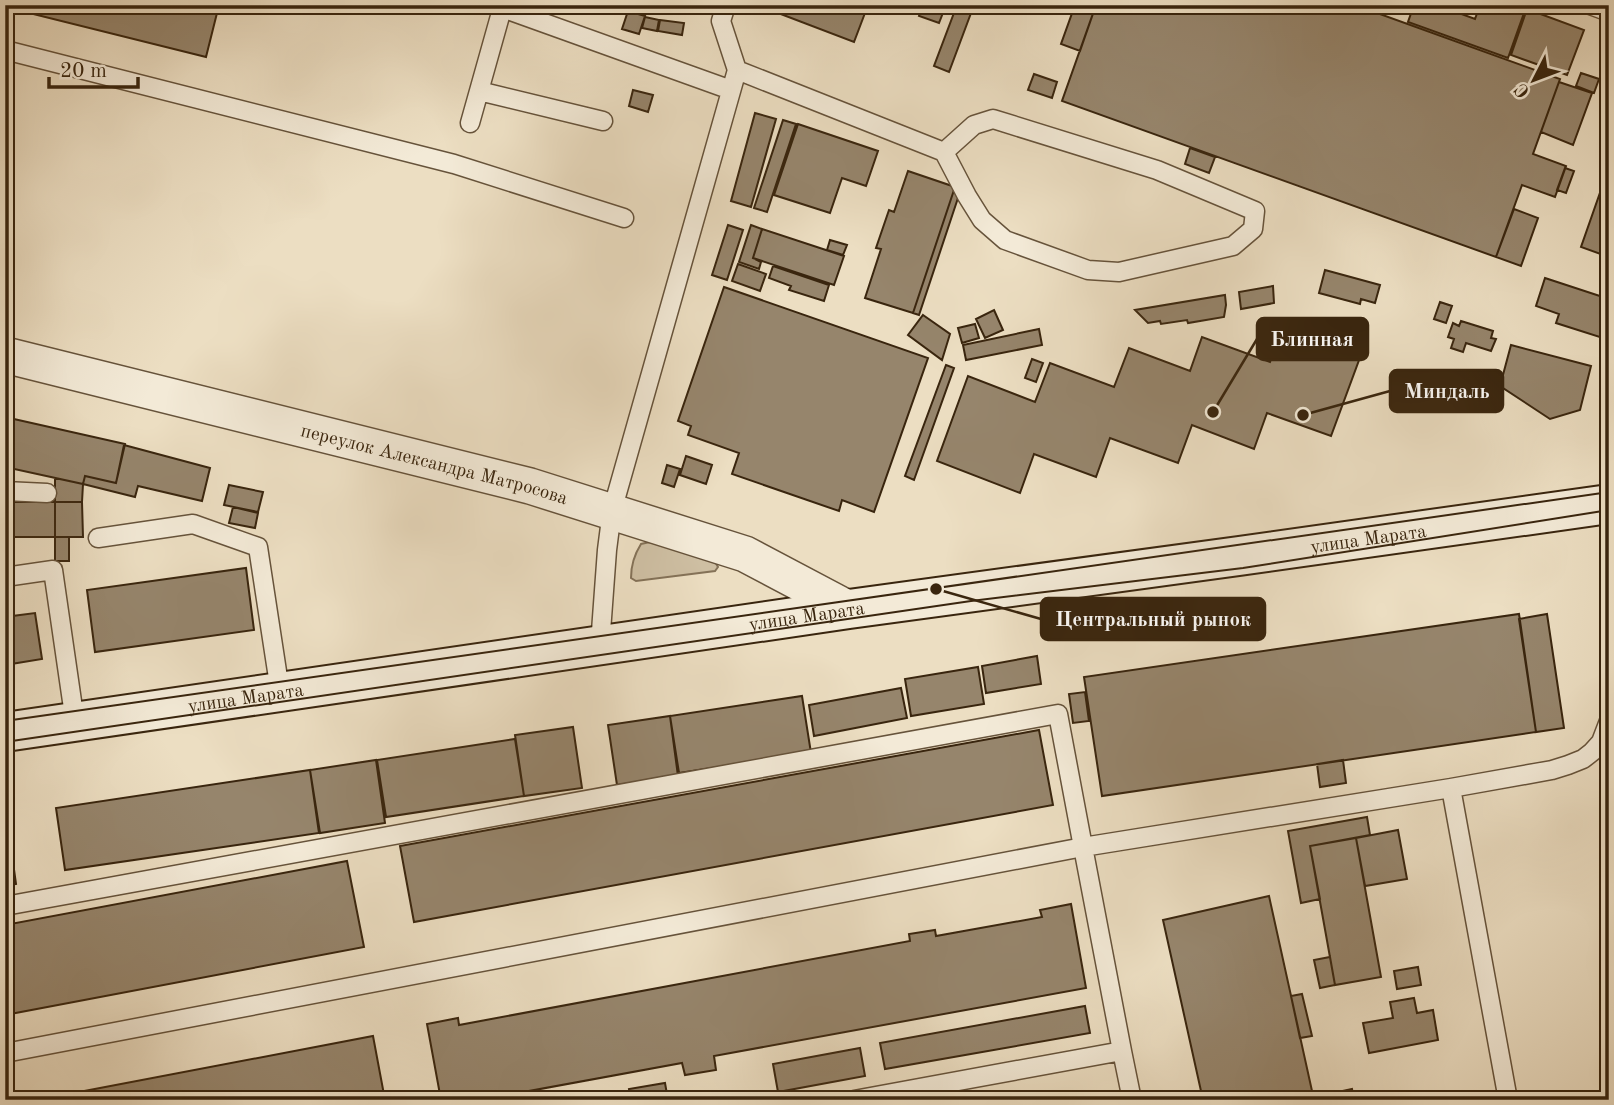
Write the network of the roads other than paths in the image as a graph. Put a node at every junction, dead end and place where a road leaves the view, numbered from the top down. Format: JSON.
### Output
{"nodes":[{"id":1,"x":726,"y":5,"type":"edge"},
{"id":2,"x":1590,"y":5,"type":"edge"},
{"id":3,"x":498,"y":7,"type":"edge"},
{"id":4,"x":1609,"y":12,"type":"edge"},
{"id":5,"x":5,"y":50,"type":"edge"},
{"id":6,"x":737,"y":70,"type":"junction"},
{"id":7,"x":731,"y":90,"type":"junction"},
{"id":8,"x":479,"y":91,"type":"junction"},
{"id":9,"x":603,"y":121,"type":"dead end"},
{"id":10,"x":470,"y":123,"type":"dead end"},
{"id":11,"x":944,"y":152,"type":"junction"},
{"id":12,"x":624,"y":218,"type":"dead end"},
{"id":13,"x":5,"y":355,"type":"edge"},
{"id":14,"x":5,"y":491,"type":"edge"},
{"id":15,"x":47,"y":493,"type":"dead end"},
{"id":16,"x":1609,"y":504,"type":"edge"},
{"id":17,"x":612,"y":511,"type":"junction"},
{"id":18,"x":98,"y":538,"type":"dead end"},
{"id":19,"x":5,"y":577,"type":"edge"},
{"id":20,"x":849,"y":609,"type":"junction"},
{"id":21,"x":600,"y":645,"type":"junction"},
{"id":22,"x":280,"y":691,"type":"junction"},
{"id":23,"x":75,"y":722,"type":"junction"},
{"id":24,"x":1607,"y":730,"type":"edge"},
{"id":25,"x":5,"y":732,"type":"edge"},
{"id":26,"x":1451,"y":789,"type":"junction"},
{"id":27,"x":1083,"y":847,"type":"junction"},
{"id":28,"x":5,"y":906,"type":"edge"},
{"id":29,"x":1122,"y":1051,"type":"junction"},
{"id":30,"x":5,"y":1053,"type":"edge"},
{"id":31,"x":854,"y":1100,"type":"edge"},
{"id":32,"x":1132,"y":1100,"type":"edge"},
{"id":33,"x":1508,"y":1100,"type":"edge"}],
"edges":[{"from":1,"to":6,"type":"lane"},
{"from":2,"to":4,"type":"lane"},
{"from":3,"to":7,"type":"lane"},
{"from":3,"to":8,"type":"lane"},
{"from":5,"to":12,"type":"lane"},
{"from":6,"to":7,"type":"lane"},
{"from":6,"to":11,"type":"lane"},
{"from":7,"to":17,"type":"lane"},
{"from":8,"to":9,"type":"lane"},
{"from":8,"to":10,"type":"lane"},
{"from":11,"to":11,"type":"lane"},
{"from":13,"to":17,"type":"street","name":"переулок Александра Матросова"},
{"from":14,"to":15,"type":"lane"},
{"from":16,"to":20,"type":"street","name":"улица Марата"},
{"from":17,"to":20,"type":"street","name":"переулок Александра Матросова"},
{"from":17,"to":21,"type":"lane"},
{"from":18,"to":22,"type":"lane"},
{"from":19,"to":23,"type":"lane"},
{"from":20,"to":21,"type":"street","name":"улица Марата"},
{"from":21,"to":22,"type":"street","name":"улица Марата"},
{"from":22,"to":23,"type":"street","name":"улица Марата"},
{"from":23,"to":25,"type":"street","name":"улица Марата"},
{"from":24,"to":26,"type":"lane"},
{"from":26,"to":27,"type":"lane"},
{"from":26,"to":33,"type":"lane"},
{"from":27,"to":28,"type":"lane"},
{"from":27,"to":29,"type":"lane"},
{"from":27,"to":30,"type":"lane"},
{"from":29,"to":31,"type":"lane"},
{"from":29,"to":32,"type":"lane"}]}
